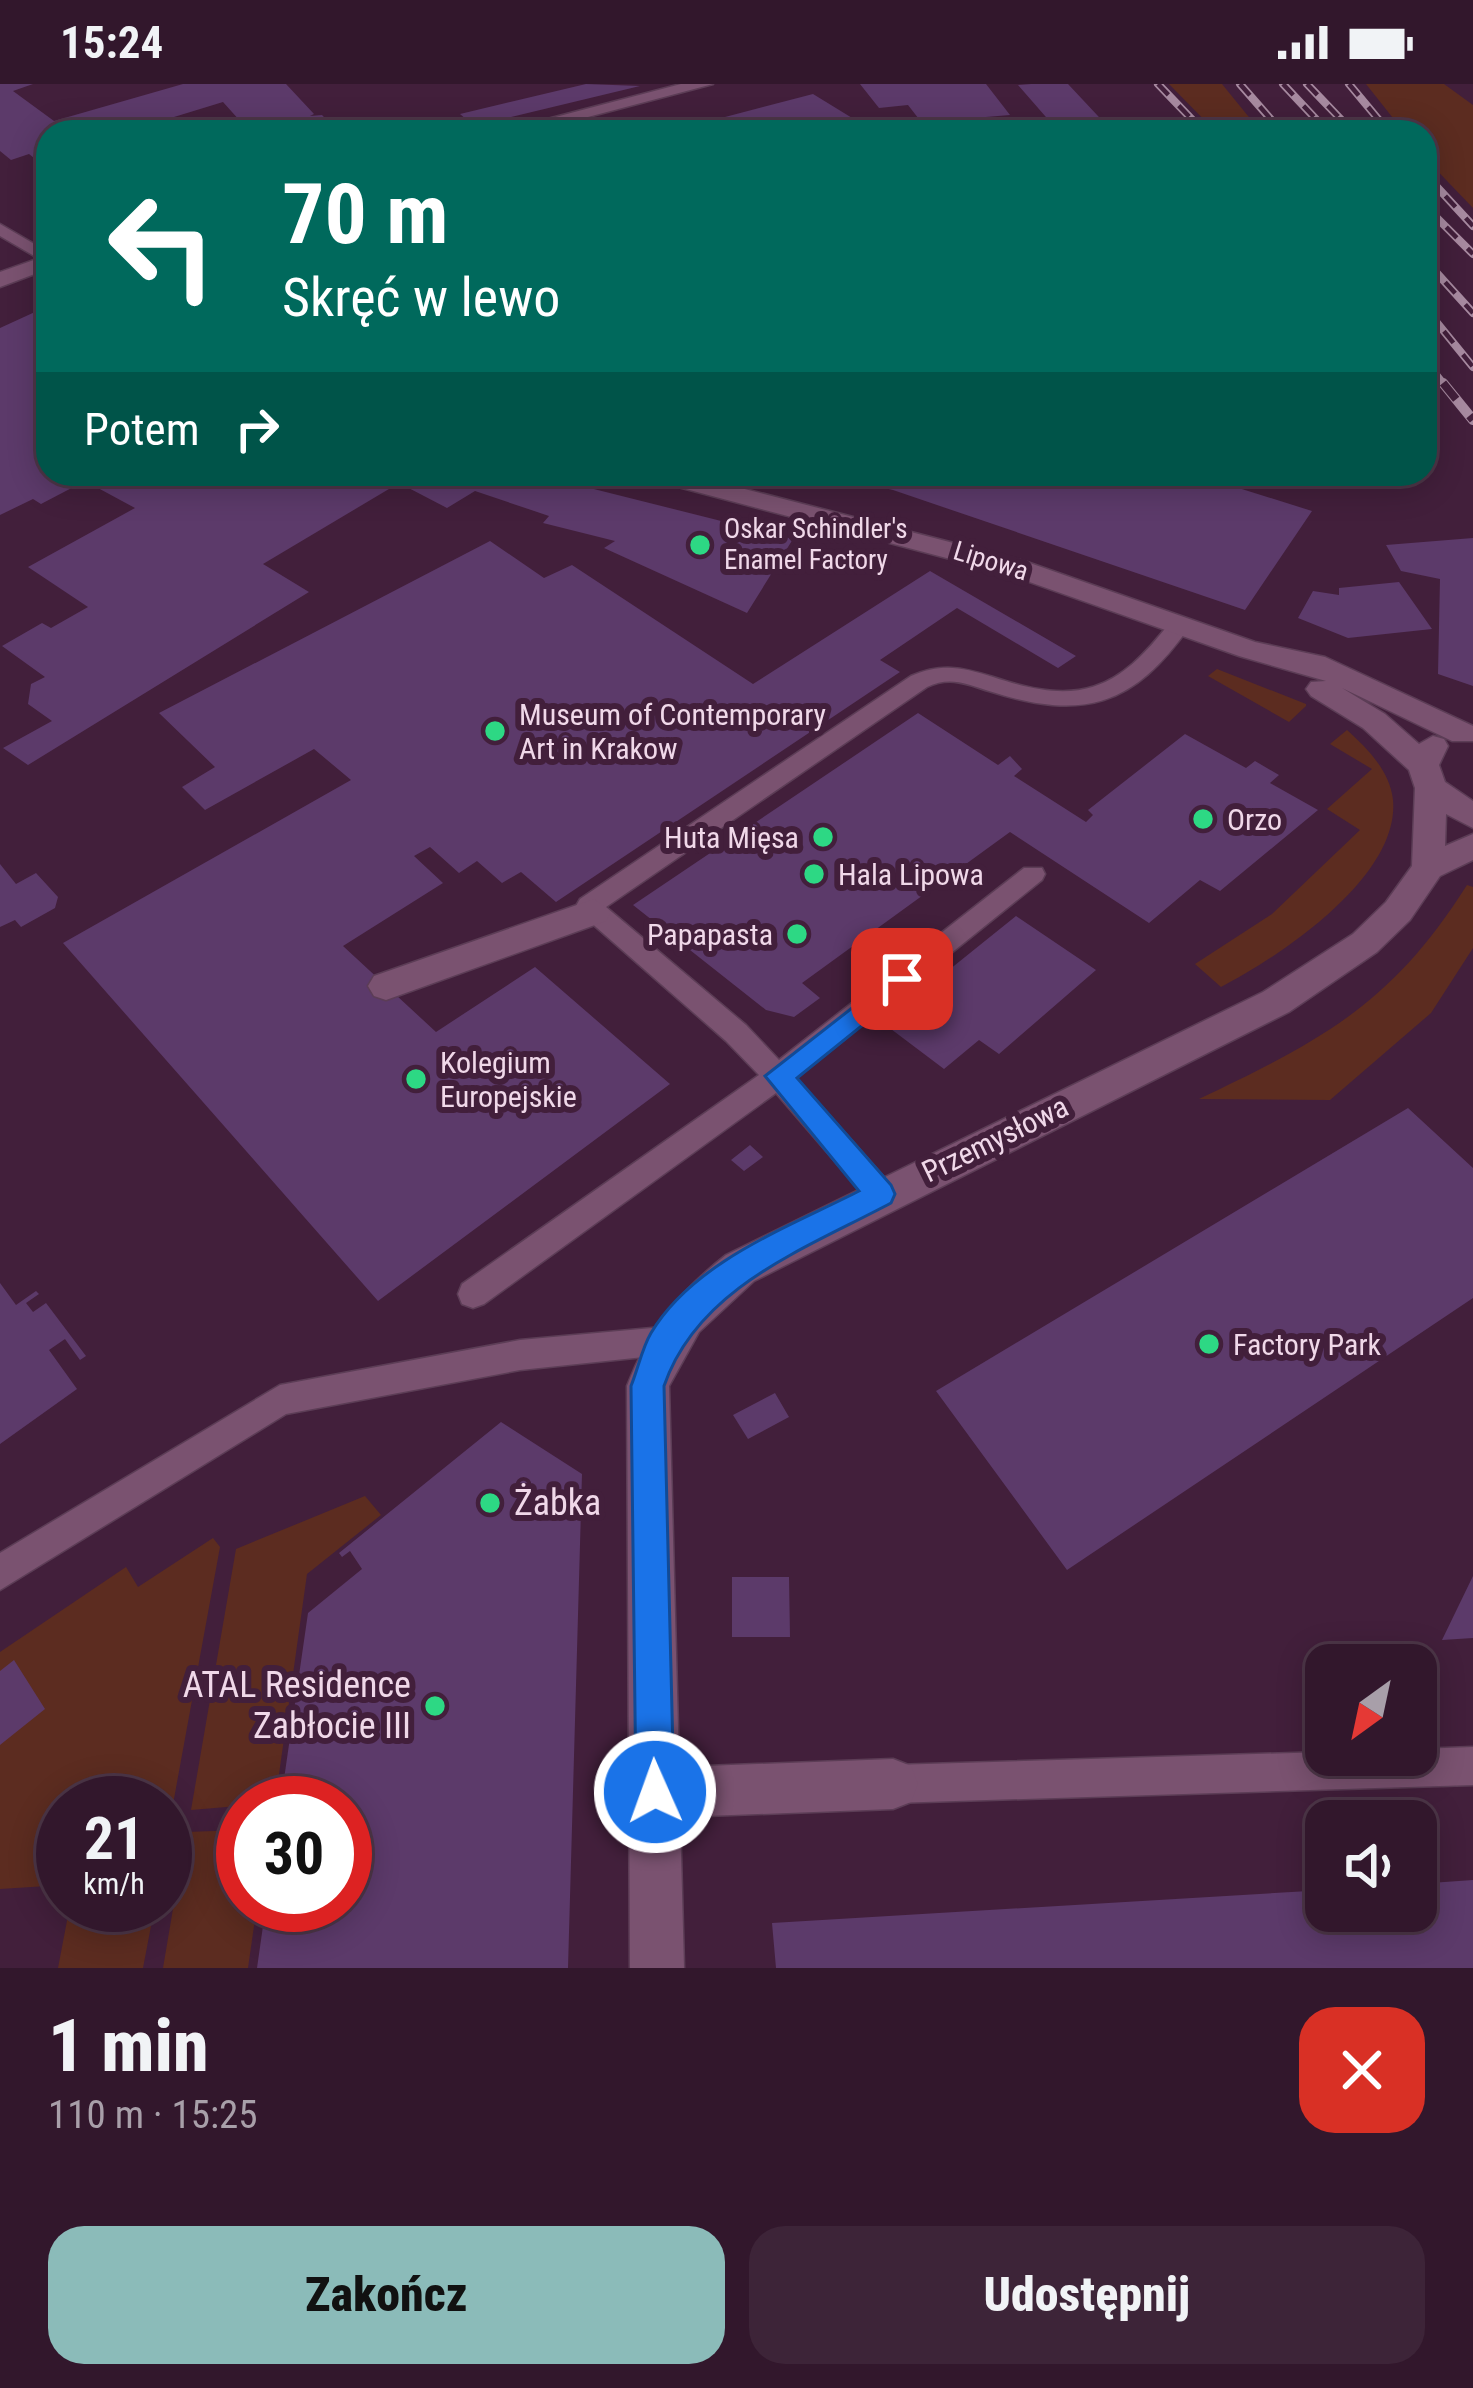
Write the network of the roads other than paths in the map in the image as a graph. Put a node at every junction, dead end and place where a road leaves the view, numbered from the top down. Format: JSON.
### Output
{"nodes":[{"id":1,"x":704,"y":84,"type":"edge"},
{"id":2,"x":557,"y":120,"type":"edge"},
{"id":3,"x":0,"y":229,"type":"edge"},
{"id":4,"x":36,"y":252,"type":"edge"},
{"id":5,"x":36,"y":265,"type":"edge"},
{"id":6,"x":0,"y":280,"type":"edge"},
{"id":7,"x":703,"y":486,"type":"edge"},
{"id":8,"x":1179,"y":626,"type":"junction"},
{"id":9,"x":1249,"y":650,"type":"junction"},
{"id":10,"x":1468,"y":734,"type":"edge"},
{"id":11,"x":1427,"y":777,"type":"junction"},
{"id":12,"x":1473,"y":818,"type":"edge"},
{"id":13,"x":1473,"y":846,"type":"edge"},
{"id":14,"x":1428,"y":868,"type":"junction"},
{"id":15,"x":1033,"y":874,"type":"dead end"},
{"id":16,"x":594,"y":912,"type":"junction"},
{"id":17,"x":386,"y":986,"type":"dead end"},
{"id":18,"x":779,"y":1076,"type":"junction"},
{"id":19,"x":880,"y":1194,"type":"junction"},
{"id":20,"x":473,"y":1294,"type":"dead end"},
{"id":21,"x":663,"y":1341,"type":"junction"},
{"id":22,"x":0,"y":1573,"type":"edge"},
{"id":23,"x":1473,"y":1766,"type":"edge"},
{"id":24,"x":893,"y":1784,"type":"joint"},
{"id":25,"x":655,"y":1792,"type":"junction"},
{"id":26,"x":657,"y":1968,"type":"edge"}],
"edges":[{"from":1,"to":2,"type":"street"},
{"from":3,"to":4,"type":"lane"},
{"from":5,"to":6,"type":"street"},
{"from":7,"to":8,"type":"street","name":"Lipowa"},
{"from":8,"to":9,"type":"street","name":"Lipowa"},
{"from":8,"to":16,"type":"lane"},
{"from":9,"to":10,"type":"street","name":"Lipowa"},
{"from":9,"to":11,"type":"street","name":"Lipowa"},
{"from":10,"to":11,"type":"street"},
{"from":11,"to":12,"type":"street","name":"Lipowa"},
{"from":11,"to":14,"type":"street"},
{"from":13,"to":14,"type":"street","name":"Przemysłowa"},
{"from":14,"to":19,"type":"street","name":"Przemysłowa"},
{"from":15,"to":18,"type":"lane"},
{"from":16,"to":17,"type":"street"},
{"from":16,"to":18,"type":"lane"},
{"from":18,"to":19,"type":"lane"},
{"from":18,"to":20,"type":"lane"},
{"from":19,"to":21,"type":"street","name":"Przemysłowa"},
{"from":21,"to":22,"type":"lane"},
{"from":21,"to":25,"type":"street","name":"Przemysłowa"},
{"from":23,"to":24,"type":"lane"},
{"from":24,"to":25,"type":"street"},
{"from":25,"to":26,"type":"street","name":"Przemysłowa"}]}
